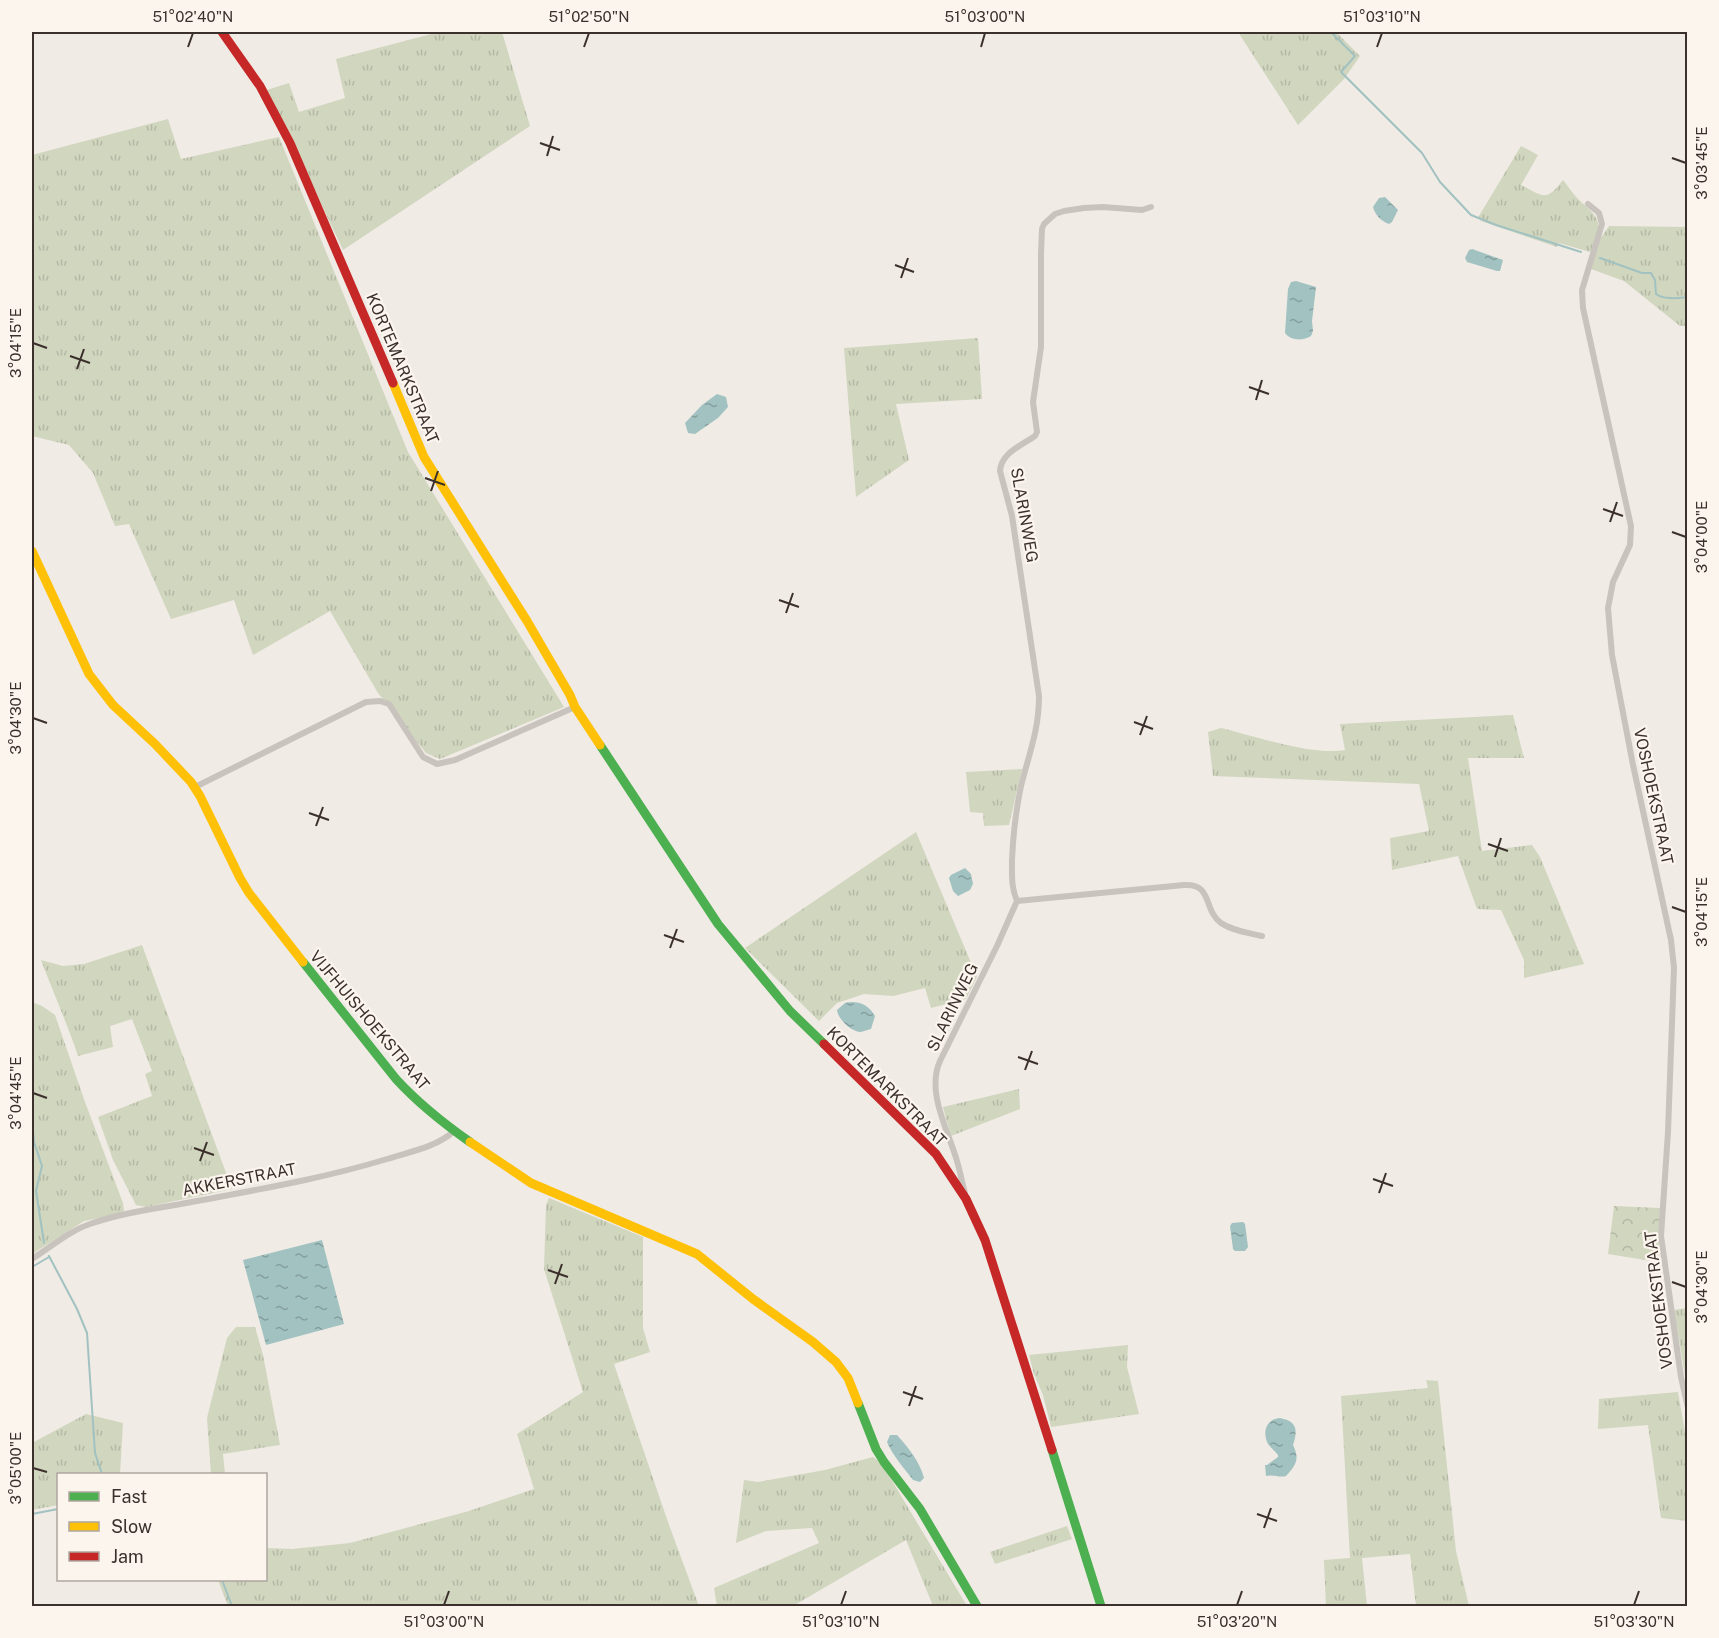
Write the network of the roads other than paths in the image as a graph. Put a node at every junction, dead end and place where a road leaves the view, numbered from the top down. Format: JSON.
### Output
{"nodes":[{"id":1,"x":222,"y":32,"type":"edge"},
{"id":2,"x":1588,"y":204,"type":"dead end"},
{"id":3,"x":1151,"y":207,"type":"dead end"},
{"id":4,"x":32,"y":550,"type":"edge"},
{"id":5,"x":575,"y":707,"type":"junction"},
{"id":6,"x":195,"y":787,"type":"junction"},
{"id":7,"x":1017,"y":901,"type":"junction"},
{"id":8,"x":1262,"y":936,"type":"dead end"},
{"id":9,"x":454,"y":1131,"type":"junction"},
{"id":10,"x":966,"y":1199,"type":"junction"},
{"id":11,"x":32,"y":1259,"type":"edge"},
{"id":12,"x":1688,"y":1408,"type":"edge"},
{"id":13,"x":977,"y":1606,"type":"edge"},
{"id":14,"x":1101,"y":1606,"type":"edge"}],
"edges":[{"from":1,"to":5,"type":"street","name":"KORTEMARKSTRAAT"},
{"from":2,"to":12,"type":"street","name":"VOSHOEKSTRAAT"},
{"from":3,"to":7,"type":"street","name":"SLARINWEG"},
{"from":4,"to":6,"type":"street","name":"VIJFHUISHOEKSTRAAT"},
{"from":5,"to":6,"type":"street"},
{"from":5,"to":10,"type":"street","name":"KORTEMARKSTRAAT"},
{"from":6,"to":9,"type":"street","name":"VIJFHUISHOEKSTRAAT"},
{"from":7,"to":8,"type":"street"},
{"from":7,"to":10,"type":"street","name":"SLARINWEG"},
{"from":9,"to":11,"type":"street","name":"AKKERSTRAAT"},
{"from":9,"to":13,"type":"street","name":"VIJFHUISHOEKSTRAAT"},
{"from":10,"to":14,"type":"street","name":"KORTEMARKSTRAAT"}]}
